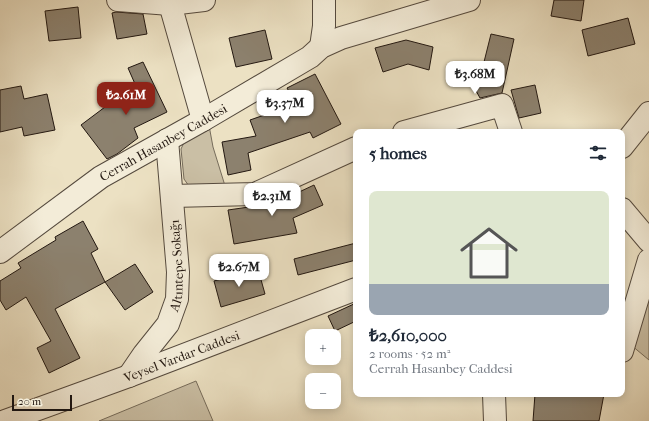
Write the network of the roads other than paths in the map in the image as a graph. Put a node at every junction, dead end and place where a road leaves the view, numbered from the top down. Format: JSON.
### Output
{"nodes":[{"id":1,"x":118,"y":0,"type":"edge"},
{"id":2,"x":204,"y":0,"type":"edge"},
{"id":3,"x":324,"y":0,"type":"edge"},
{"id":4,"x":469,"y":0,"type":"edge"},
{"id":5,"x":170,"y":4,"type":"junction"},
{"id":6,"x":321,"y":47,"type":"junction"},
{"id":7,"x":649,"y":113,"type":"edge"},
{"id":8,"x":202,"y":120,"type":"junction"},
{"id":9,"x":415,"y":129,"type":"edge"},
{"id":10,"x":510,"y":129,"type":"edge"},
{"id":11,"x":167,"y":140,"type":"junction"},
{"id":12,"x":625,"y":143,"type":"edge"},
{"id":13,"x":353,"y":149,"type":"edge"},
{"id":14,"x":172,"y":196,"type":"junction"},
{"id":15,"x":625,"y":213,"type":"edge"},
{"id":16,"x":649,"y":241,"type":"edge"},
{"id":17,"x":0,"y":252,"type":"edge"},
{"id":18,"x":649,"y":260,"type":"edge"},
{"id":19,"x":353,"y":290,"type":"edge"},
{"id":20,"x":625,"y":341,"type":"edge"},
{"id":21,"x":129,"y":376,"type":"junction"},
{"id":22,"x":494,"y":397,"type":"edge"},
{"id":23,"x":5,"y":421,"type":"edge"},
{"id":24,"x":495,"y":421,"type":"edge"}],
"edges":[{"from":1,"to":5,"type":"street"},
{"from":2,"to":5,"type":"street"},
{"from":3,"to":6,"type":"street"},
{"from":4,"to":6,"type":"street","name":"Cerrah Hasanbey Caddesi"},
{"from":5,"to":8,"type":"street"},
{"from":6,"to":8,"type":"street","name":"Cerrah Hasanbey Caddesi"},
{"from":7,"to":12,"type":"street"},
{"from":8,"to":11,"type":"street","name":"Cerrah Hasanbey Caddesi"},
{"from":9,"to":10,"type":"street"},
{"from":11,"to":14,"type":"street","name":"Altıntepe Sokağı"},
{"from":11,"to":17,"type":"street","name":"Cerrah Hasanbey Caddesi"},
{"from":13,"to":14,"type":"street"},
{"from":14,"to":21,"type":"street","name":"Altıntepe Sokağı"},
{"from":15,"to":16,"type":"street"},
{"from":18,"to":20,"type":"street"},
{"from":19,"to":21,"type":"street","name":"Veysel Vardar Caddesi"},
{"from":21,"to":23,"type":"street","name":"Veysel Vardar Caddesi"},
{"from":22,"to":24,"type":"street"}]}
